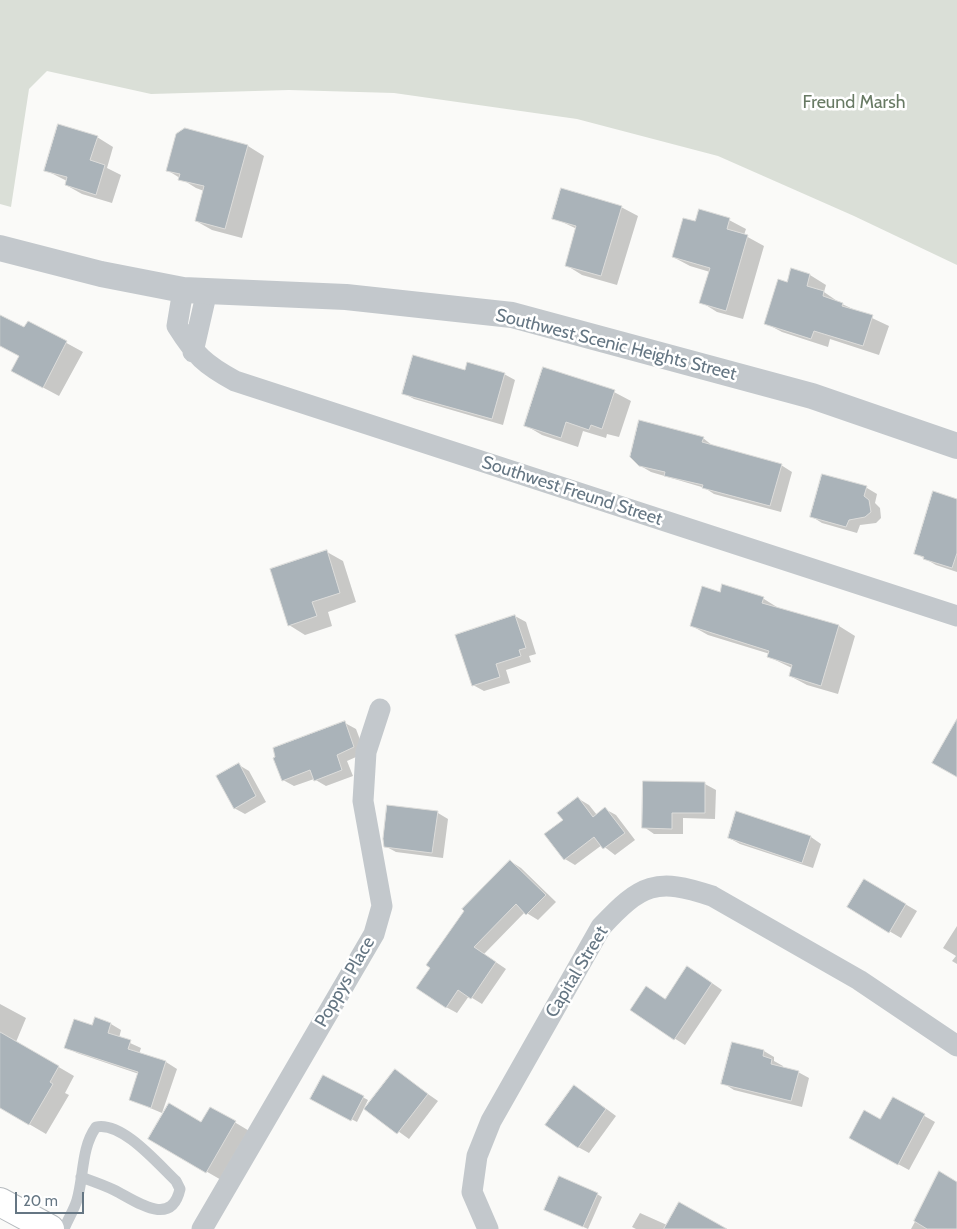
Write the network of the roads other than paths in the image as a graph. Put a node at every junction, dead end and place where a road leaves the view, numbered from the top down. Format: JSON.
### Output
{"nodes":[{"id":1,"x":0,"y":248,"type":"edge"},
{"id":2,"x":195,"y":290,"type":"junction"},
{"id":3,"x":957,"y":446,"type":"edge"},
{"id":4,"x":957,"y":616,"type":"edge"},
{"id":5,"x":380,"y":710,"type":"dead end"},
{"id":6,"x":957,"y":1046,"type":"edge"},
{"id":7,"x":81,"y":1177,"type":"junction"},
{"id":8,"x":0,"y":1202,"type":"edge"},
{"id":9,"x":50,"y":1229,"type":"edge"},
{"id":10,"x":64,"y":1229,"type":"edge"},
{"id":11,"x":202,"y":1229,"type":"edge"},
{"id":12,"x":488,"y":1229,"type":"edge"}],
"edges":[{"from":1,"to":2,"type":"street","name":"Southwest Scenic Heights Street"},
{"from":2,"to":3,"type":"street","name":"Southwest Scenic Heights Street"},
{"from":2,"to":4,"type":"street","name":"Southwest Freund Street"},
{"from":5,"to":11,"type":"street","name":"Poppys Place"},
{"from":6,"to":12,"type":"street","name":"Capital Street"},
{"from":7,"to":7,"type":"lane"},
{"from":7,"to":10,"type":"lane"},
{"from":8,"to":9,"type":"main road"}]}
